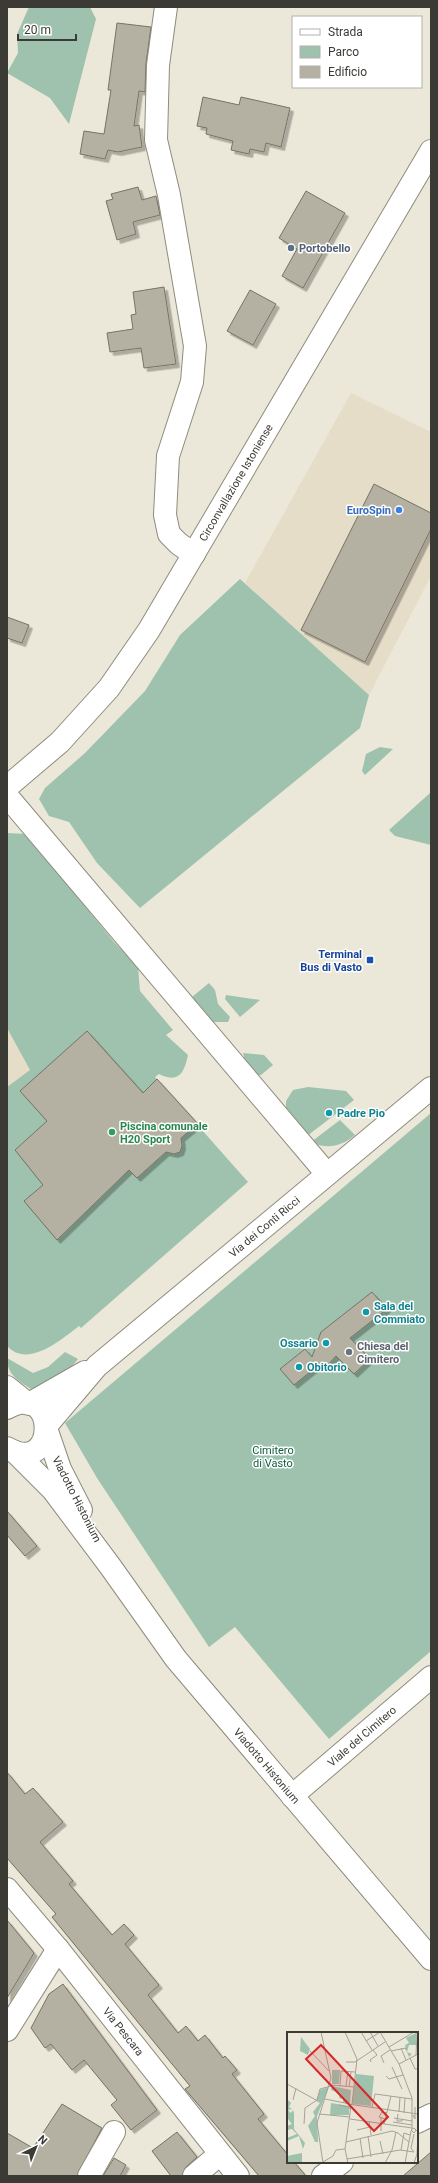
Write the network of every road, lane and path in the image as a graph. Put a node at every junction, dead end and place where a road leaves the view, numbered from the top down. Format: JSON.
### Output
{"nodes":[{"id":1,"x":166,"y":7,"type":"edge"},
{"id":2,"x":431,"y":151,"type":"edge"},
{"id":3,"x":194,"y":554,"type":"junction"},
{"id":4,"x":7,"y":787,"type":"edge"},
{"id":5,"x":7,"y":796,"type":"edge"},
{"id":6,"x":431,"y":1088,"type":"edge"},
{"id":7,"x":327,"y":1174,"type":"junction"},
{"id":8,"x":97,"y":1366,"type":"junction"},
{"id":9,"x":7,"y":1387,"type":"edge"},
{"id":10,"x":21,"y":1405,"type":"edge"},
{"id":11,"x":47,"y":1428,"type":"junction"},
{"id":12,"x":10,"y":1451,"type":"edge"},
{"id":13,"x":110,"y":1566,"type":"junction"},
{"id":14,"x":431,"y":1677,"type":"edge"},
{"id":15,"x":292,"y":1796,"type":"junction"},
{"id":16,"x":7,"y":1889,"type":"edge"},
{"id":17,"x":58,"y":1949,"type":"junction"},
{"id":18,"x":431,"y":1959,"type":"edge"},
{"id":19,"x":7,"y":2030,"type":"edge"},
{"id":20,"x":431,"y":2116,"type":"edge"},
{"id":21,"x":418,"y":2122,"type":"edge"},
{"id":22,"x":114,"y":2132,"type":"dead end"},
{"id":23,"x":220,"y":2154,"type":"junction"},
{"id":24,"x":341,"y":2163,"type":"edge"},
{"id":25,"x":89,"y":2176,"type":"edge"},
{"id":26,"x":194,"y":2176,"type":"edge"},
{"id":27,"x":238,"y":2176,"type":"edge"},
{"id":28,"x":323,"y":2176,"type":"edge"}],
"edges":[{"from":1,"to":3,"type":"street"},
{"from":2,"to":3,"type":"street","name":"Circonvallazione Istoniense"},
{"from":3,"to":4,"type":"street","name":"Circonvallazione Istoniense"},
{"from":5,"to":7,"type":"street"},
{"from":6,"to":7,"type":"street","name":"Via dei Conti Ricci"},
{"from":7,"to":8,"type":"street","name":"Via dei Conti Ricci"},
{"from":8,"to":10,"type":"street","name":"Via dei Conti Ricci"},
{"from":8,"to":11,"type":"street","name":"Via dei Conti Ricci"},
{"from":9,"to":10,"type":"street","name":"Viadotto Histonium"},
{"from":10,"to":11,"type":"street","name":"Viadotto Histonium"},
{"from":11,"to":12,"type":"street","name":"Via dei Conti Ricci"},
{"from":11,"to":13,"type":"street","name":"Viadotto Histonium"},
{"from":12,"to":13,"type":"street","name":"Viadotto Histonium"},
{"from":13,"to":15,"type":"street","name":"Viadotto Histonium"},
{"from":14,"to":15,"type":"street","name":"Viale del Cimitero"},
{"from":15,"to":18,"type":"street","name":"Viadotto Histonium"},
{"from":16,"to":17,"type":"street","name":"Via Pescara"},
{"from":17,"to":19,"type":"street"},
{"from":17,"to":23,"type":"street","name":"Via Pescara"},
{"from":20,"to":21,"type":"street"},
{"from":22,"to":25,"type":"street"},
{"from":23,"to":26,"type":"street"},
{"from":23,"to":27,"type":"street","name":"Via Pescara"},
{"from":24,"to":28,"type":"street"}]}
